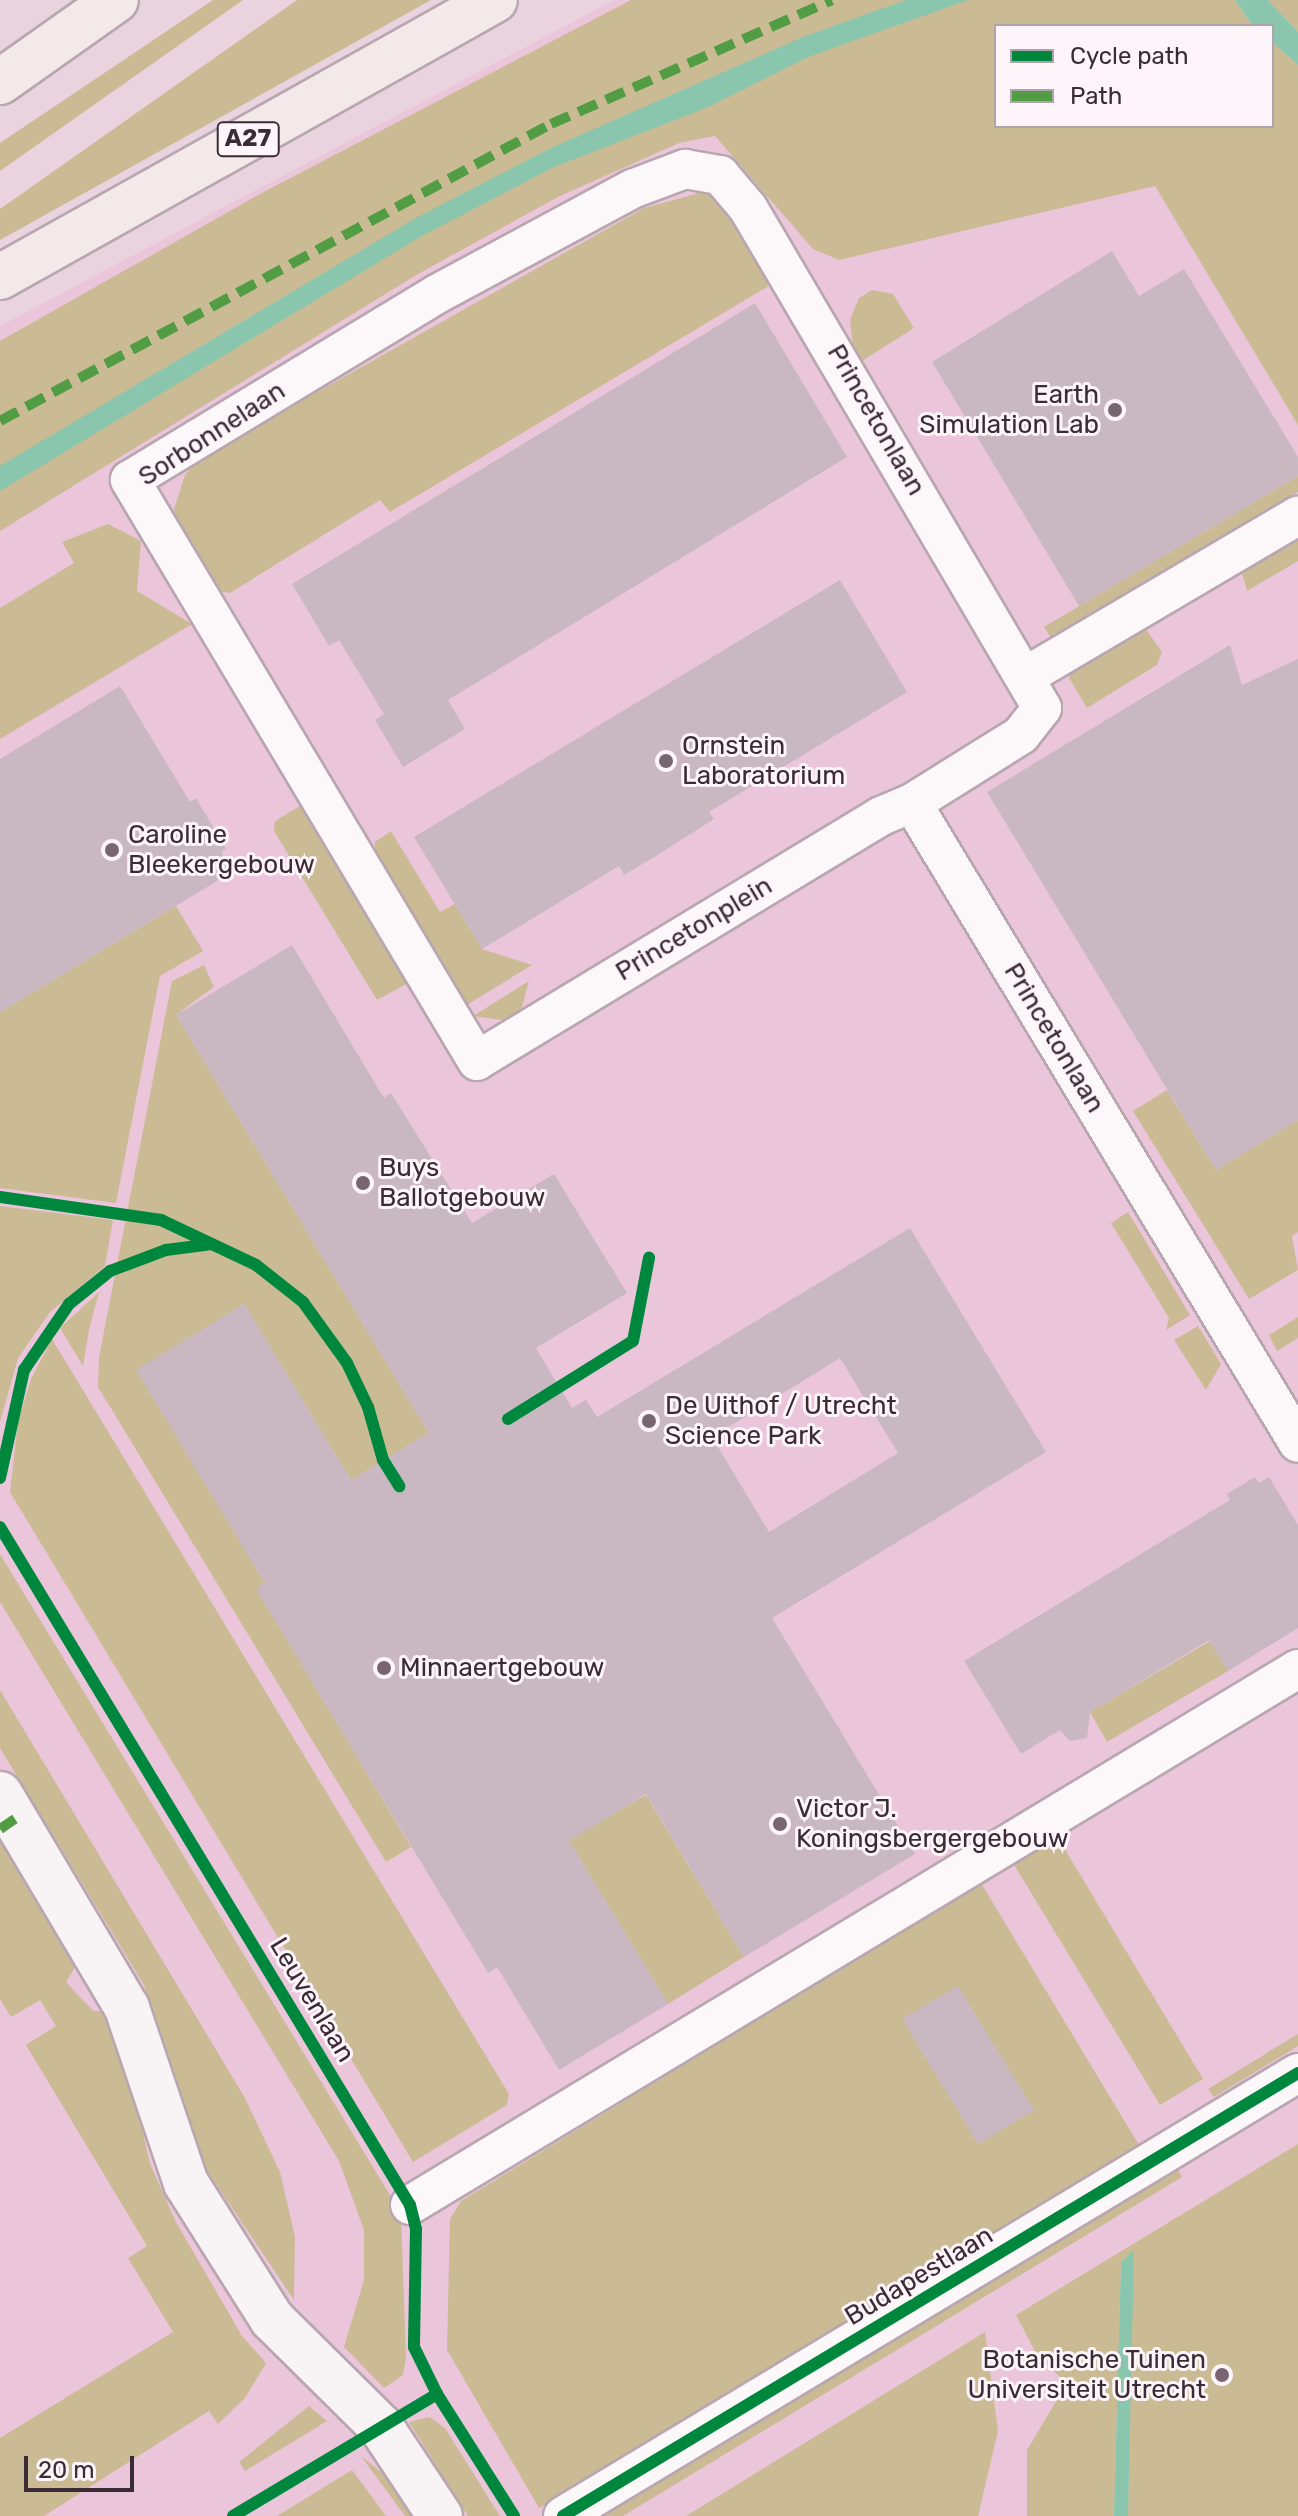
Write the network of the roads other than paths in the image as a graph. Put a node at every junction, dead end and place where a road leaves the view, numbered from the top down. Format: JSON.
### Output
{"nodes":[{"id":1,"x":116,"y":0,"type":"edge"},
{"id":2,"x":495,"y":0,"type":"edge"},
{"id":3,"x":0,"y":82,"type":"edge"},
{"id":4,"x":748,"y":208,"type":"joint"},
{"id":5,"x":0,"y":277,"type":"edge"},
{"id":6,"x":1298,"y":516,"type":"edge"},
{"id":7,"x":1026,"y":676,"type":"junction"},
{"id":8,"x":912,"y":803,"type":"junction"},
{"id":9,"x":477,"y":1061,"type":"joint"},
{"id":10,"x":1298,"y":1443,"type":"edge"},
{"id":11,"x":1298,"y":1669,"type":"edge"},
{"id":12,"x":0,"y":1794,"type":"edge"},
{"id":13,"x":1298,"y":2073,"type":"edge"},
{"id":14,"x":410,"y":2205,"type":"dead end"},
{"id":15,"x":440,"y":2516,"type":"edge"},
{"id":16,"x":563,"y":2516,"type":"edge"}],
"edges":[{"from":1,"to":3,"type":"highway"},
{"from":2,"to":5,"type":"highway","number":"A27"},
{"from":4,"to":7,"type":"street","name":"Princetonlaan"},
{"from":4,"to":9,"type":"street","name":"Sorbonnelaan"},
{"from":6,"to":7,"type":"street"},
{"from":7,"to":8,"type":"street","name":"Princetonlaan"},
{"from":8,"to":9,"type":"street","name":"Princetonplein"},
{"from":8,"to":10,"type":"street","name":"Princetonlaan"},
{"from":11,"to":14,"type":"street"},
{"from":12,"to":15,"type":"main road"},
{"from":13,"to":16,"type":"street","name":"Budapestlaan"}]}
